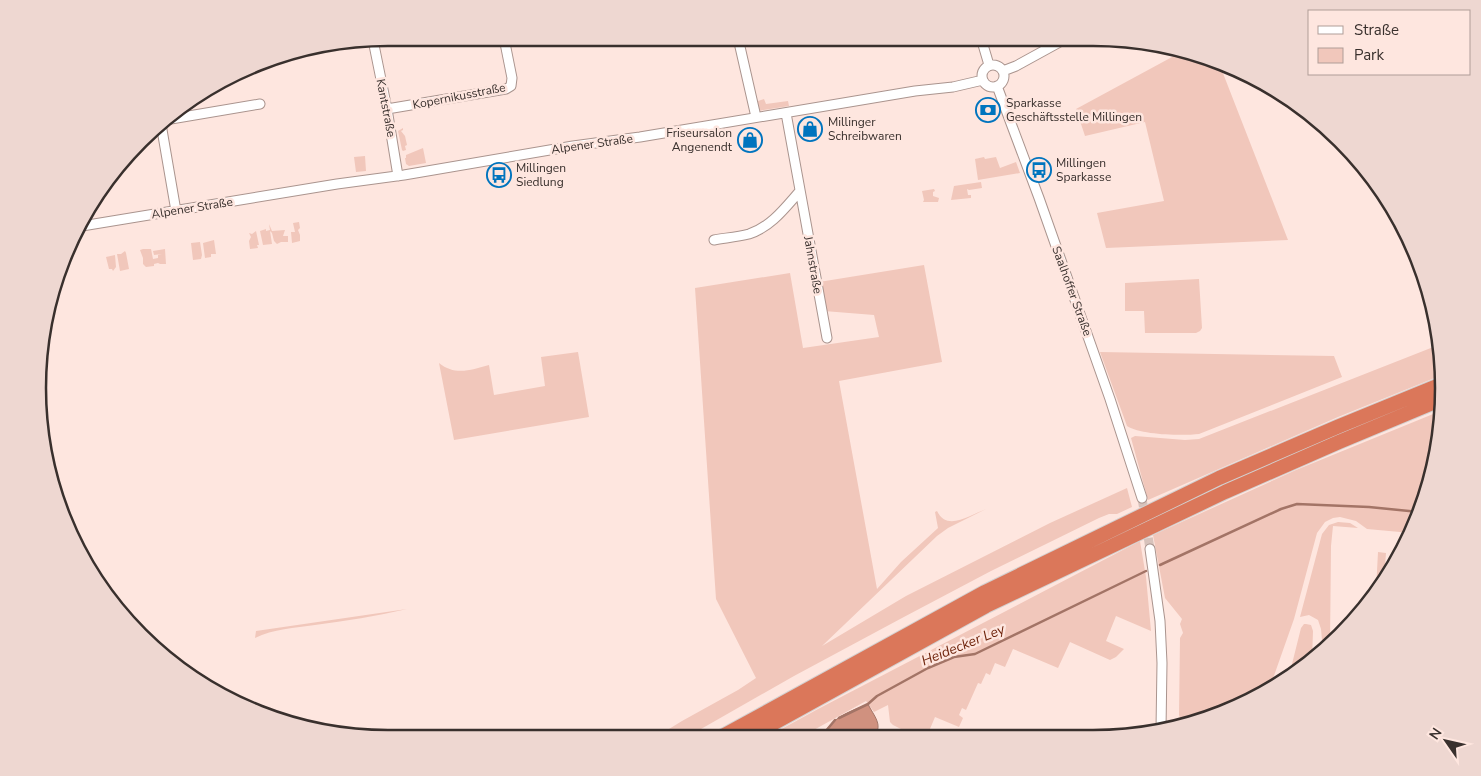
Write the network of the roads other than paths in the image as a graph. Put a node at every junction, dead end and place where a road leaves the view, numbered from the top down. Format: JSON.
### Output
{"nodes":[{"id":1,"x":506,"y":46,"type":"edge"},
{"id":2,"x":740,"y":46,"type":"edge"},
{"id":3,"x":983,"y":46,"type":"edge"},
{"id":4,"x":1052,"y":46,"type":"edge"},
{"id":5,"x":374,"y":47,"type":"edge"},
{"id":6,"x":989,"y":65,"type":"junction"},
{"id":7,"x":1003,"y":71,"type":"junction"},
{"id":8,"x":983,"y":80,"type":"junction"},
{"id":9,"x":997,"y":86,"type":"junction"},
{"id":10,"x":260,"y":104,"type":"dead end"},
{"id":11,"x":387,"y":109,"type":"junction"},
{"id":12,"x":786,"y":113,"type":"junction"},
{"id":13,"x":756,"y":117,"type":"junction"},
{"id":14,"x":179,"y":118,"type":"edge"},
{"id":15,"x":163,"y":131,"type":"edge"},
{"id":16,"x":398,"y":176,"type":"junction"},
{"id":17,"x":800,"y":192,"type":"junction"},
{"id":18,"x":176,"y":211,"type":"junction"},
{"id":19,"x":88,"y":225,"type":"edge"},
{"id":20,"x":714,"y":240,"type":"dead end"},
{"id":21,"x":827,"y":338,"type":"dead end"},
{"id":22,"x":1435,"y":387,"type":"edge"},
{"id":23,"x":1434,"y":402,"type":"edge"},
{"id":24,"x":1142,"y":498,"type":"tunnel mouth"},
{"id":25,"x":1150,"y":549,"type":"tunnel mouth"},
{"id":26,"x":1161,"y":723,"type":"edge"},
{"id":27,"x":734,"y":730,"type":"edge"},
{"id":28,"x":762,"y":730,"type":"edge"}],
"edges":[{"from":1,"to":11,"type":"street","name":"Kopernikusstraße"},
{"from":2,"to":13,"type":"street"},
{"from":3,"to":6,"type":"street"},
{"from":4,"to":7,"type":"street"},
{"from":5,"to":11,"type":"street","name":"Kantstraße"},
{"from":6,"to":7,"type":"street"},
{"from":6,"to":8,"type":"street"},
{"from":7,"to":9,"type":"street"},
{"from":8,"to":9,"type":"street"},
{"from":8,"to":12,"type":"street","name":"Alpener Straße"},
{"from":9,"to":24,"type":"street","name":"Saalhoffer Straße"},
{"from":10,"to":14,"type":"street"},
{"from":11,"to":16,"type":"street","name":"Kantstraße"},
{"from":12,"to":13,"type":"street","name":"Alpener Straße"},
{"from":12,"to":17,"type":"street","name":"Jahnstraße"},
{"from":13,"to":16,"type":"street","name":"Alpener Straße"},
{"from":15,"to":18,"type":"street"},
{"from":16,"to":18,"type":"street","name":"Alpener Straße"},
{"from":17,"to":20,"type":"street"},
{"from":17,"to":21,"type":"street","name":"Jahnstraße"},
{"from":18,"to":19,"type":"street","name":"Alpener Straße"},
{"from":22,"to":27,"type":"highway"},
{"from":23,"to":28,"type":"highway"},
{"from":25,"to":26,"type":"street"}]}
